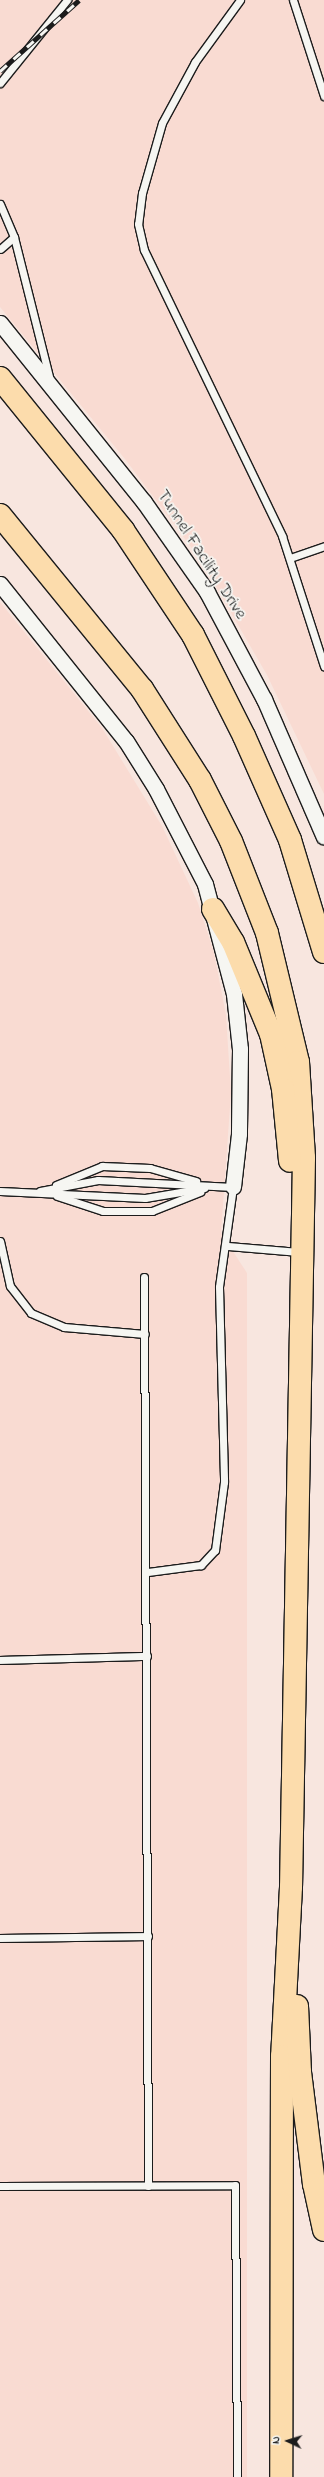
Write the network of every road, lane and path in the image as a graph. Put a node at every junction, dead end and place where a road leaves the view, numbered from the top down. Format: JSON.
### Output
{"nodes":[{"id":1,"x":67,"y":0,"type":"edge"},
{"id":2,"x":240,"y":0,"type":"edge"},
{"id":3,"x":292,"y":0,"type":"edge"},
{"id":4,"x":0,"y":83,"type":"edge"},
{"id":5,"x":324,"y":96,"type":"edge"},
{"id":6,"x":0,"y":204,"type":"edge"},
{"id":7,"x":14,"y":237,"type":"junction"},
{"id":8,"x":0,"y":249,"type":"edge"},
{"id":9,"x":0,"y":323,"type":"edge"},
{"id":10,"x":0,"y":378,"type":"edge"},
{"id":11,"x":52,"y":388,"type":"junction"},
{"id":12,"x":0,"y":515,"type":"edge"},
{"id":13,"x":324,"y":546,"type":"edge"},
{"id":14,"x":290,"y":558,"type":"junction"},
{"id":15,"x":0,"y":584,"type":"edge"},
{"id":16,"x":324,"y":666,"type":"edge"},
{"id":17,"x":324,"y":836,"type":"edge"},
{"id":18,"x":290,"y":840,"type":"junction"},
{"id":19,"x":213,"y":909,"type":"junction"},
{"id":20,"x":324,"y":913,"type":"edge"},
{"id":21,"x":324,"y":952,"type":"edge"},
{"id":22,"x":214,"y":1187,"type":"junction"},
{"id":23,"x":233,"y":1187,"type":"junction"},
{"id":24,"x":0,"y":1191,"type":"edge"},
{"id":25,"x":40,"y":1191,"type":"junction"},
{"id":26,"x":0,"y":1241,"type":"edge"},
{"id":27,"x":228,"y":1246,"type":"junction"},
{"id":28,"x":302,"y":1252,"type":"junction"},
{"id":29,"x":144,"y":1277,"type":"dead end"},
{"id":30,"x":145,"y":1334,"type":"junction"},
{"id":31,"x":147,"y":1572,"type":"junction"},
{"id":32,"x":147,"y":1656,"type":"junction"},
{"id":33,"x":0,"y":1660,"type":"edge"},
{"id":34,"x":291,"y":1886,"type":"junction"},
{"id":35,"x":148,"y":1936,"type":"junction"},
{"id":36,"x":0,"y":1938,"type":"edge"},
{"id":37,"x":0,"y":2186,"type":"edge"},
{"id":38,"x":148,"y":2186,"type":"junction"},
{"id":39,"x":324,"y":2230,"type":"edge"},
{"id":40,"x":237,"y":2477,"type":"edge"},
{"id":41,"x":281,"y":2477,"type":"edge"}],
"edges":[{"from":1,"to":4,"type":"lane"},
{"from":2,"to":14,"type":"lane"},
{"from":3,"to":5,"type":"lane"},
{"from":6,"to":7,"type":"lane"},
{"from":7,"to":8,"type":"lane"},
{"from":7,"to":11,"type":"lane"},
{"from":9,"to":11,"type":"street","name":"Tunnel Facility Drive"},
{"from":10,"to":18,"type":"highway"},
{"from":11,"to":17,"type":"street","name":"Tunnel Facility Drive"},
{"from":12,"to":28,"type":"highway"},
{"from":13,"to":14,"type":"lane"},
{"from":14,"to":16,"type":"lane"},
{"from":15,"to":19,"type":"street"},
{"from":18,"to":20,"type":"highway"},
{"from":18,"to":21,"type":"highway"},
{"from":19,"to":23,"type":"street"},
{"from":19,"to":28,"type":"highway"},
{"from":22,"to":23,"type":"lane"},
{"from":22,"to":25,"type":"lane"},
{"from":22,"to":25,"type":"lane"},
{"from":22,"to":25,"type":"lane"},
{"from":22,"to":25,"type":"lane"},
{"from":23,"to":27,"type":"lane"},
{"from":24,"to":25,"type":"lane"},
{"from":26,"to":30,"type":"lane"},
{"from":27,"to":28,"type":"lane"},
{"from":27,"to":31,"type":"lane"},
{"from":28,"to":34,"type":"highway"},
{"from":29,"to":30,"type":"lane"},
{"from":30,"to":31,"type":"lane"},
{"from":31,"to":32,"type":"lane"},
{"from":32,"to":33,"type":"lane"},
{"from":32,"to":35,"type":"lane"},
{"from":34,"to":39,"type":"highway"},
{"from":34,"to":41,"type":"highway"},
{"from":35,"to":36,"type":"lane"},
{"from":35,"to":38,"type":"lane"},
{"from":37,"to":38,"type":"lane"},
{"from":38,"to":40,"type":"lane"}]}
